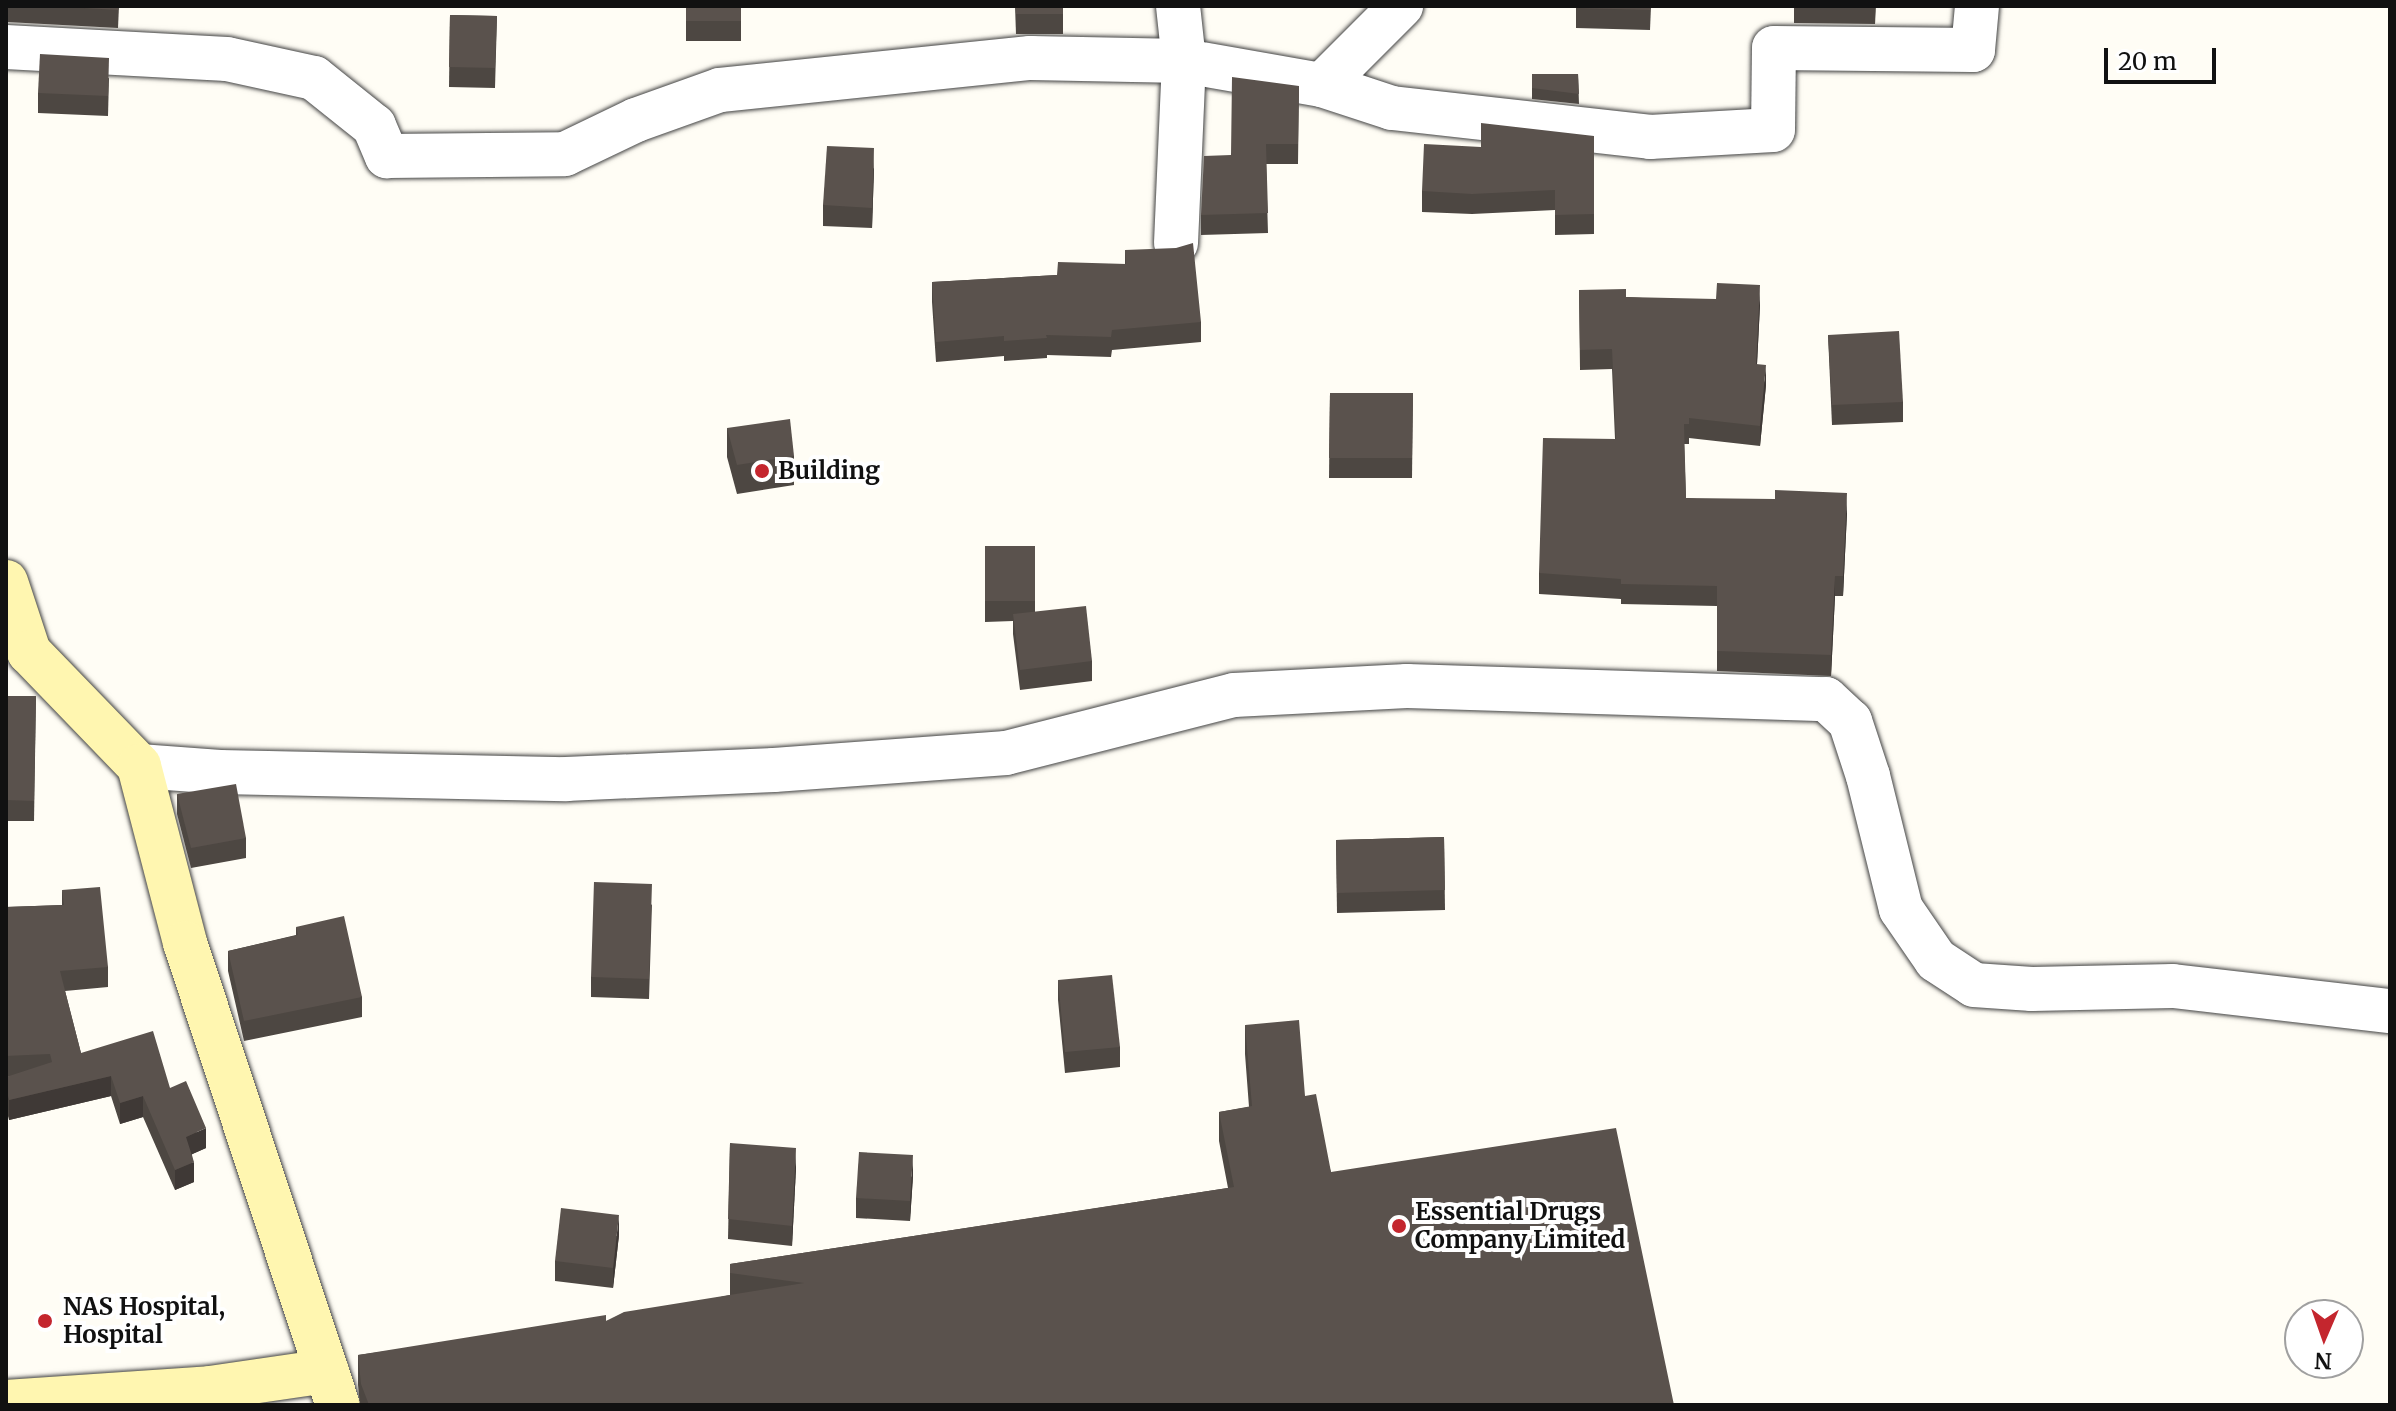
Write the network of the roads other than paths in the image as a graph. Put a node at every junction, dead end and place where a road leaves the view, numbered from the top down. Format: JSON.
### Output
{"nodes":[{"id":1,"x":1178,"y":6,"type":"edge"},
{"id":2,"x":1401,"y":6,"type":"edge"},
{"id":3,"x":1977,"y":6,"type":"edge"},
{"id":4,"x":6,"y":47,"type":"edge"},
{"id":5,"x":1184,"y":61,"type":"junction"},
{"id":6,"x":1322,"y":85,"type":"junction"},
{"id":7,"x":1176,"y":243,"type":"dead end"},
{"id":8,"x":6,"y":582,"type":"edge"},
{"id":9,"x":18,"y":654,"type":"edge"},
{"id":10,"x":139,"y":766,"type":"junction"},
{"id":11,"x":2390,"y":1011,"type":"edge"},
{"id":12,"x":332,"y":1388,"type":"edge"},
{"id":13,"x":6,"y":1402,"type":"edge"}],
"edges":[{"from":1,"to":5,"type":"street"},
{"from":2,"to":6,"type":"street"},
{"from":3,"to":6,"type":"street"},
{"from":4,"to":5,"type":"street"},
{"from":5,"to":6,"type":"street"},
{"from":5,"to":7,"type":"street"},
{"from":8,"to":9,"type":"street"},
{"from":9,"to":10,"type":"street"},
{"from":10,"to":11,"type":"street"},
{"from":10,"to":12,"type":"street"},
{"from":12,"to":13,"type":"street"}]}
